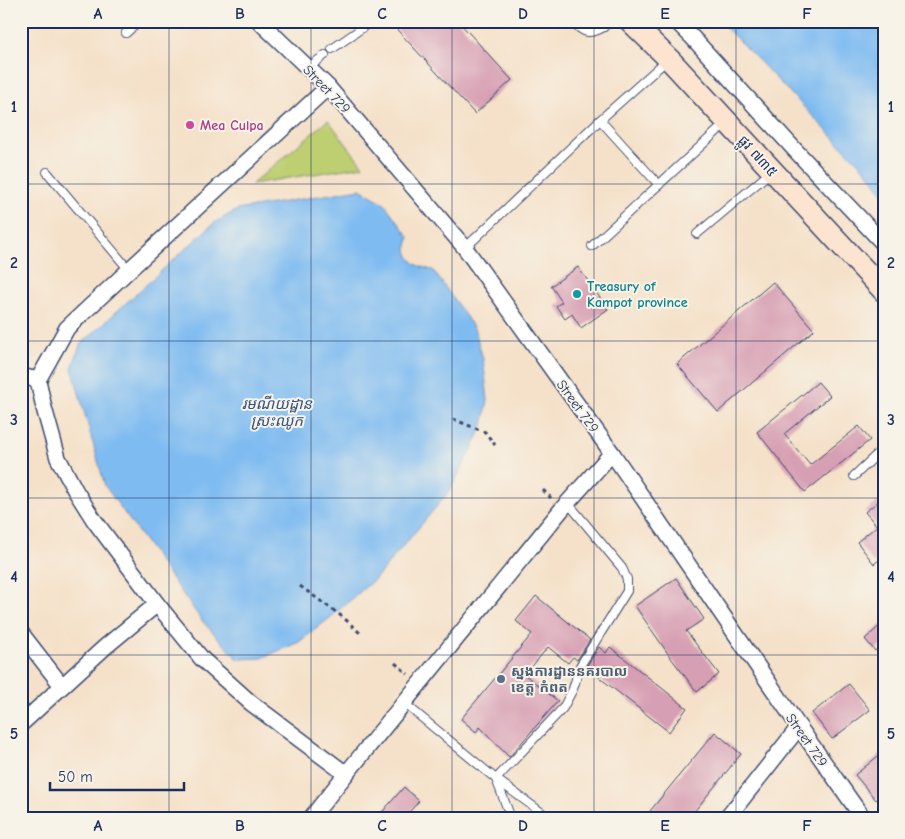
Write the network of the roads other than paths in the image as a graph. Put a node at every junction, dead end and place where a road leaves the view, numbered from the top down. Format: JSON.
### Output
{"nodes":[{"id":1,"x":139,"y":21,"type":"edge"},
{"id":2,"x":259,"y":21,"type":"edge"},
{"id":3,"x":369,"y":21,"type":"edge"},
{"id":4,"x":572,"y":21,"type":"edge"},
{"id":5,"x":630,"y":21,"type":"edge"},
{"id":6,"x":676,"y":21,"type":"edge"},
{"id":7,"x":604,"y":27,"type":"dead end"},
{"id":8,"x":126,"y":33,"type":"dead end"},
{"id":9,"x":332,"y":49,"type":"dead end"},
{"id":10,"x":325,"y":55,"type":"dead end"},
{"id":11,"x":669,"y":59,"type":"junction"},
{"id":12,"x":308,"y":68,"type":"junction"},
{"id":13,"x":328,"y":87,"type":"junction"},
{"id":14,"x":600,"y":120,"type":"junction"},
{"id":15,"x":727,"y":122,"type":"junction"},
{"id":16,"x":772,"y":171,"type":"junction"},
{"id":17,"x":47,"y":172,"type":"dead end"},
{"id":18,"x":659,"y":185,"type":"junction"},
{"id":19,"x":697,"y":234,"type":"dead end"},
{"id":20,"x":884,"y":244,"type":"edge"},
{"id":21,"x":592,"y":246,"type":"dead end"},
{"id":22,"x":465,"y":248,"type":"junction"},
{"id":23,"x":129,"y":270,"type":"junction"},
{"id":24,"x":884,"y":292,"type":"edge"},
{"id":25,"x":21,"y":376,"type":"edge"},
{"id":26,"x":38,"y":380,"type":"junction"},
{"id":27,"x":884,"y":448,"type":"edge"},
{"id":28,"x":612,"y":453,"type":"junction"},
{"id":29,"x":854,"y":476,"type":"dead end"},
{"id":30,"x":568,"y":503,"type":"junction"},
{"id":31,"x":157,"y":604,"type":"junction"},
{"id":32,"x":21,"y":633,"type":"edge"},
{"id":33,"x":62,"y":686,"type":"junction"},
{"id":34,"x":404,"y":703,"type":"junction"},
{"id":35,"x":21,"y":724,"type":"edge"},
{"id":36,"x":798,"y":728,"type":"junction"},
{"id":37,"x":346,"y":774,"type":"junction"},
{"id":38,"x":496,"y":780,"type":"junction"},
{"id":39,"x":311,"y":818,"type":"edge"},
{"id":40,"x":511,"y":818,"type":"edge"},
{"id":41,"x":549,"y":818,"type":"edge"},
{"id":42,"x":727,"y":818,"type":"edge"},
{"id":43,"x":863,"y":818,"type":"edge"}],
"edges":[{"from":1,"to":8,"type":"lane"},
{"from":2,"to":12,"type":"street","name":"Street 729"},
{"from":3,"to":9,"type":"lane"},
{"from":4,"to":7,"type":"lane"},
{"from":5,"to":11,"type":"street","name":"ផ្លូវ ៧៣៥"},
{"from":6,"to":20,"type":"street"},
{"from":10,"to":12,"type":"lane"},
{"from":11,"to":14,"type":"lane"},
{"from":11,"to":15,"type":"street","name":"ផ្លូវ ៧៣៥"},
{"from":12,"to":13,"type":"street","name":"Street 729"},
{"from":13,"to":22,"type":"street","name":"Street 729"},
{"from":13,"to":23,"type":"street"},
{"from":14,"to":18,"type":"lane"},
{"from":14,"to":22,"type":"lane"},
{"from":15,"to":16,"type":"street","name":"ផ្លូវ ៧៣៥"},
{"from":15,"to":18,"type":"lane"},
{"from":16,"to":19,"type":"lane"},
{"from":16,"to":24,"type":"street","name":"ផ្លូវ ៧៣៥"},
{"from":17,"to":23,"type":"lane"},
{"from":18,"to":21,"type":"lane"},
{"from":22,"to":28,"type":"street","name":"Street 729"},
{"from":23,"to":26,"type":"street"},
{"from":25,"to":26,"type":"street"},
{"from":26,"to":31,"type":"street"},
{"from":27,"to":29,"type":"lane"},
{"from":28,"to":30,"type":"street"},
{"from":28,"to":36,"type":"street","name":"Street 729"},
{"from":30,"to":34,"type":"street"},
{"from":30,"to":38,"type":"lane"},
{"from":31,"to":33,"type":"street"},
{"from":31,"to":37,"type":"street"},
{"from":32,"to":33,"type":"street"},
{"from":33,"to":35,"type":"street"},
{"from":34,"to":37,"type":"street"},
{"from":34,"to":38,"type":"lane"},
{"from":36,"to":42,"type":"street"},
{"from":36,"to":43,"type":"street","name":"Street 729"},
{"from":37,"to":39,"type":"street"},
{"from":38,"to":40,"type":"lane"},
{"from":38,"to":41,"type":"lane"}]}
